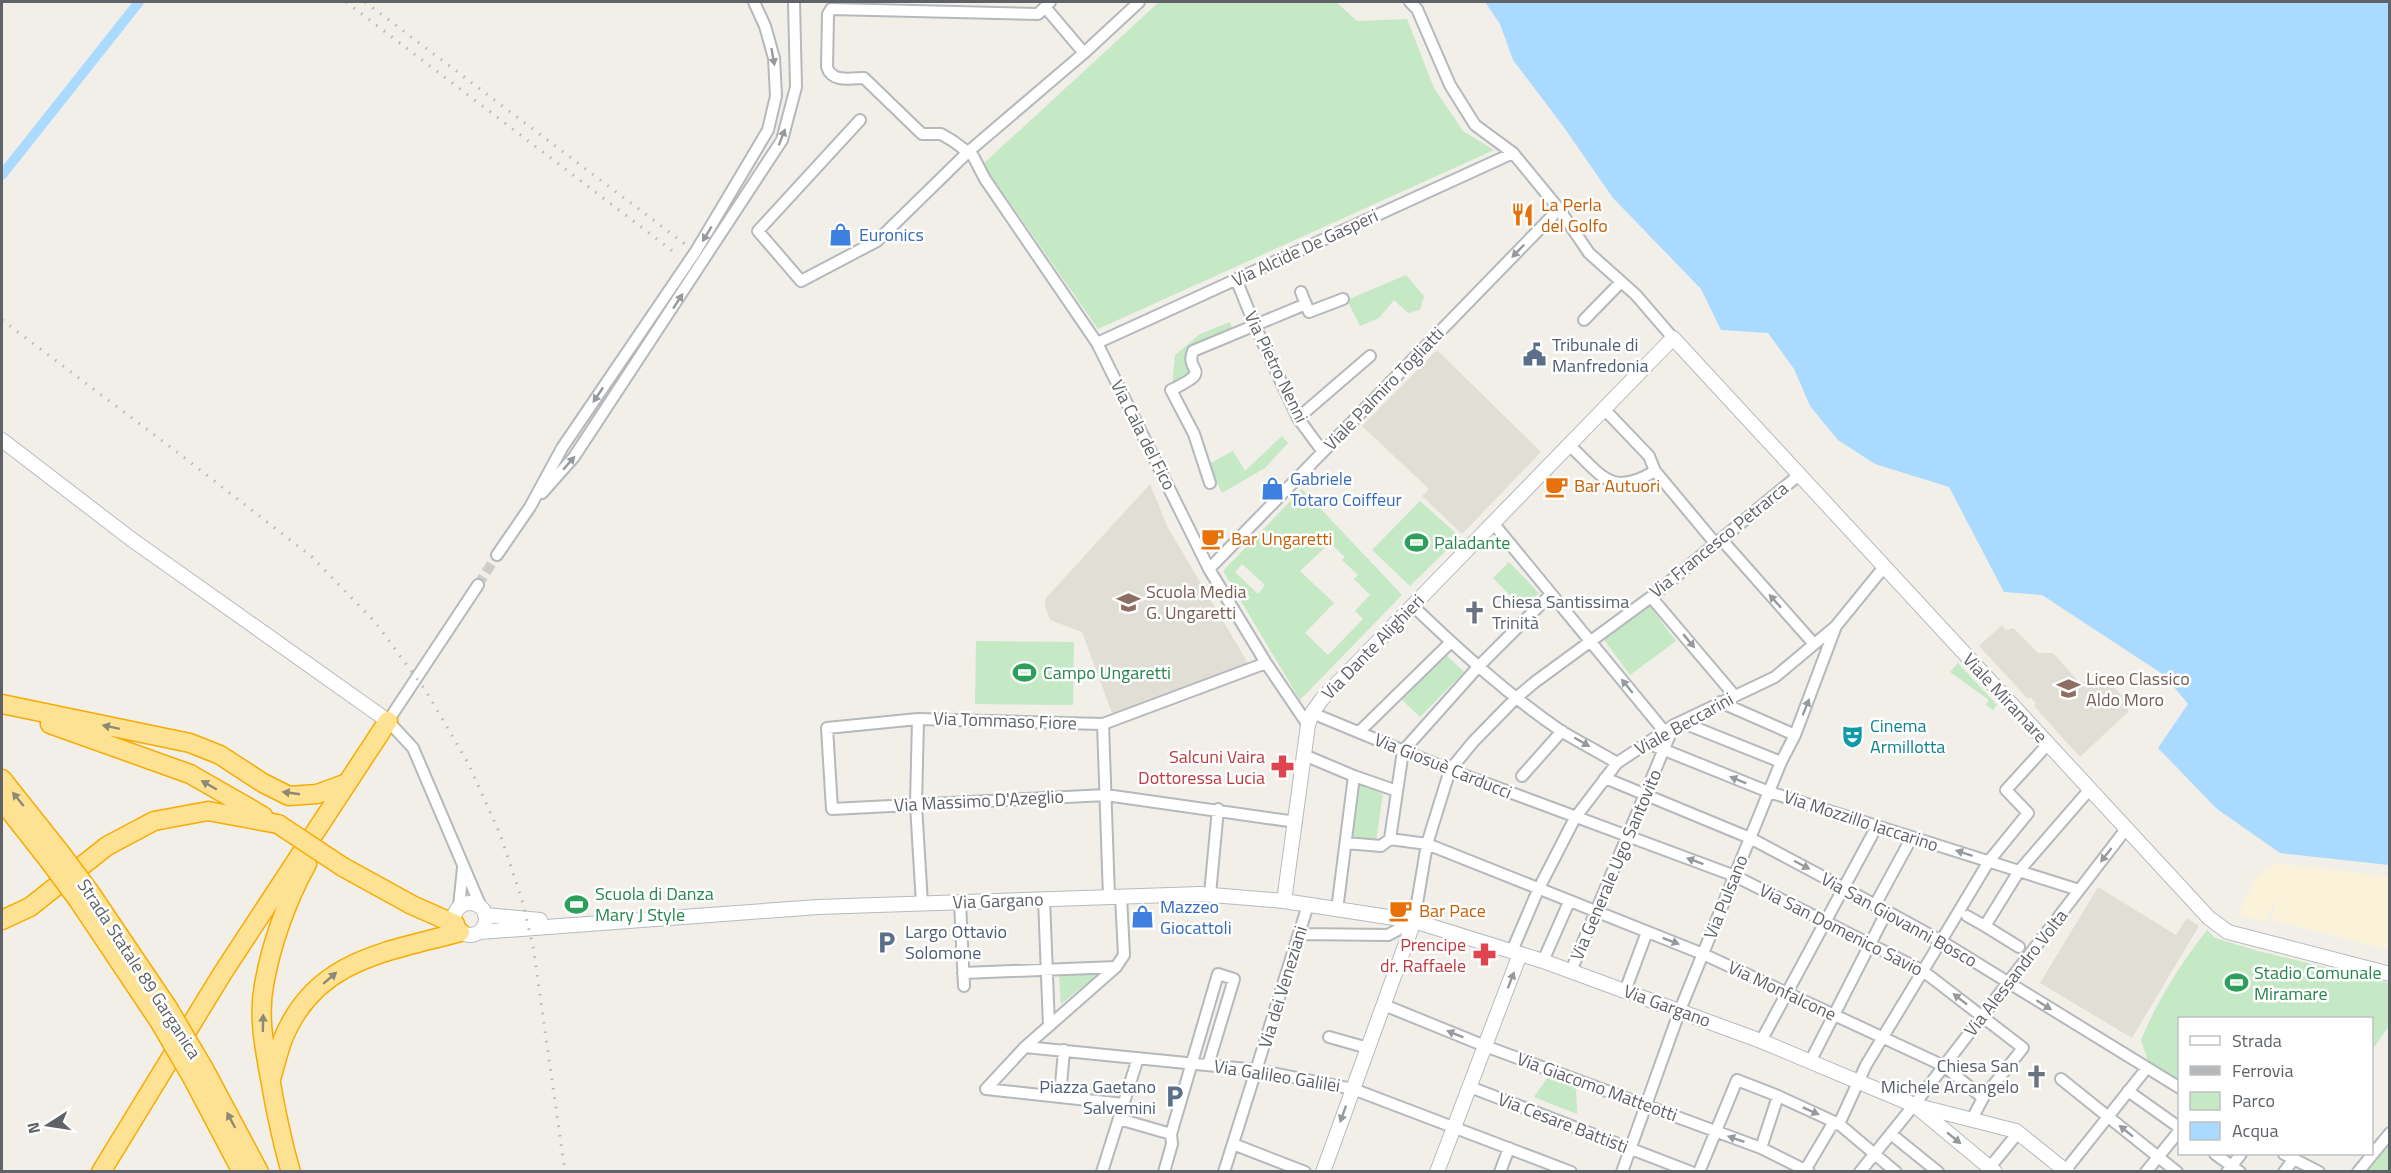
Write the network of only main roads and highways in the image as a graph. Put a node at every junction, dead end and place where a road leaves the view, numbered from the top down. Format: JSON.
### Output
{"nodes":[{"id":1,"x":2,"y":705,"type":"edge"},
{"id":2,"x":2,"y":779,"type":"edge"},
{"id":3,"x":347,"y":783,"type":"junction"},
{"id":4,"x":2,"y":801,"type":"edge"},
{"id":5,"x":2,"y":808,"type":"edge"},
{"id":6,"x":17,"y":820,"type":"junction"},
{"id":7,"x":278,"y":824,"type":"junction"},
{"id":8,"x":55,"y":857,"type":"junction"},
{"id":9,"x":2,"y":920,"type":"edge"},
{"id":10,"x":198,"y":1073,"type":"junction"},
{"id":11,"x":271,"y":1081,"type":"junction"},
{"id":12,"x":224,"y":1135,"type":"junction"},
{"id":13,"x":101,"y":1172,"type":"edge"},
{"id":14,"x":234,"y":1172,"type":"edge"},
{"id":15,"x":242,"y":1172,"type":"edge"},
{"id":16,"x":259,"y":1172,"type":"edge"},
{"id":17,"x":291,"y":1172,"type":"edge"}],
"edges":[{"from":3,"to":1,"type":"highway","one_way":true},
{"from":7,"to":1,"type":"highway","one_way":true},
{"from":8,"to":2,"type":"highway","name":"Strada Statale 89 Garganica","one_way":true},
{"from":11,"to":3,"type":"highway","one_way":true},
{"from":3,"to":13,"type":"highway"},
{"from":4,"to":6,"type":"highway","name":"Strada Statale 89 Garganica"},
{"from":5,"to":6,"type":"highway"},
{"from":6,"to":8,"type":"highway","name":"Strada Statale 89 Garganica"},
{"from":7,"to":9,"type":"highway"},
{"from":11,"to":7,"type":"highway","one_way":true,"bridge":true},
{"from":8,"to":10,"type":"highway","name":"Strada Statale 89 Garganica","bridge":true},
{"from":10,"to":12,"type":"highway","name":"Strada Statale 89 Garganica"},
{"from":16,"to":10,"type":"highway","name":"Strada Statale 89 Garganica","one_way":true},
{"from":11,"to":17,"type":"highway"},
{"from":12,"to":14,"type":"highway"},
{"from":12,"to":15,"type":"highway","name":"Strada Statale 89 Garganica"}]}
